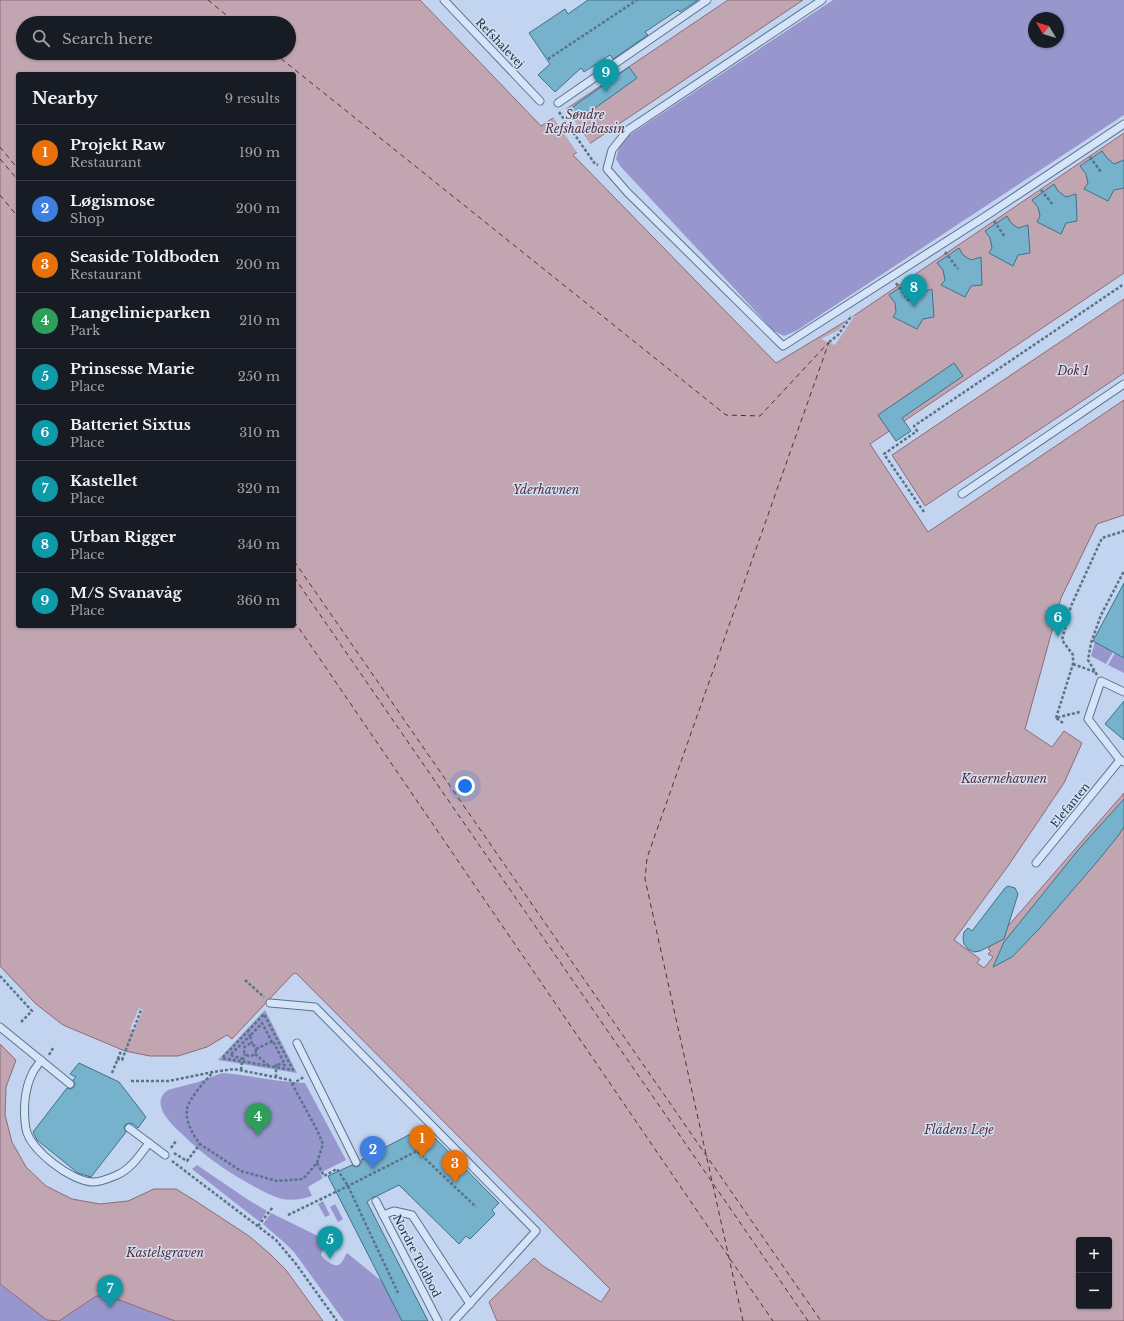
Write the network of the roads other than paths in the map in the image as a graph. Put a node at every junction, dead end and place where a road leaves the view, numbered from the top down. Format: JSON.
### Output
{"nodes":[{"id":1,"x":444,"y":0,"type":"edge"},
{"id":2,"x":707,"y":0,"type":"edge"},
{"id":3,"x":822,"y":0,"type":"edge"},
{"id":4,"x":540,"y":101,"type":"dead end"},
{"id":5,"x":558,"y":106,"type":"road end"},
{"id":6,"x":1124,"y":124,"type":"edge"},
{"id":7,"x":1124,"y":384,"type":"edge"},
{"id":8,"x":962,"y":494,"type":"dead end"},
{"id":9,"x":1124,"y":692,"type":"edge"},
{"id":10,"x":1122,"y":761,"type":"edge"},
{"id":11,"x":1036,"y":863,"type":"dead end"},
{"id":12,"x":270,"y":1003,"type":"dead end"},
{"id":13,"x":0,"y":1027,"type":"edge"},
{"id":14,"x":297,"y":1043,"type":"dead end"},
{"id":15,"x":41,"y":1060,"type":"junction"},
{"id":16,"x":70,"y":1084,"type":"dead end"},
{"id":17,"x":129,"y":1128,"type":"dead end"},
{"id":18,"x":150,"y":1143,"type":"junction"},
{"id":19,"x":165,"y":1155,"type":"road end"},
{"id":20,"x":356,"y":1162,"type":"dead end"},
{"id":21,"x":376,"y":1201,"type":"dead end"},
{"id":22,"x":383,"y":1215,"type":"junction"},
{"id":23,"x":470,"y":1304,"type":"junction"},
{"id":24,"x":438,"y":1321,"type":"edge"},
{"id":25,"x":454,"y":1321,"type":"edge"}],
"edges":[{"from":1,"to":4,"type":"lane","name":"Refshalevej"},
{"from":2,"to":5,"type":"lane"},
{"from":3,"to":6,"type":"lane"},
{"from":7,"to":8,"type":"lane"},
{"from":9,"to":10,"type":"lane"},
{"from":10,"to":11,"type":"lane","name":"Elefanten"},
{"from":12,"to":23,"type":"lane"},
{"from":13,"to":15,"type":"lane"},
{"from":14,"to":20,"type":"lane"},
{"from":15,"to":16,"type":"lane"},
{"from":15,"to":18,"type":"lane"},
{"from":17,"to":18,"type":"lane"},
{"from":18,"to":19,"type":"lane"},
{"from":21,"to":22,"type":"lane","name":"Nordre Toldbod"},
{"from":22,"to":23,"type":"lane"},
{"from":22,"to":24,"type":"lane","name":"Nordre Toldbod"},
{"from":23,"to":25,"type":"lane"}]}
